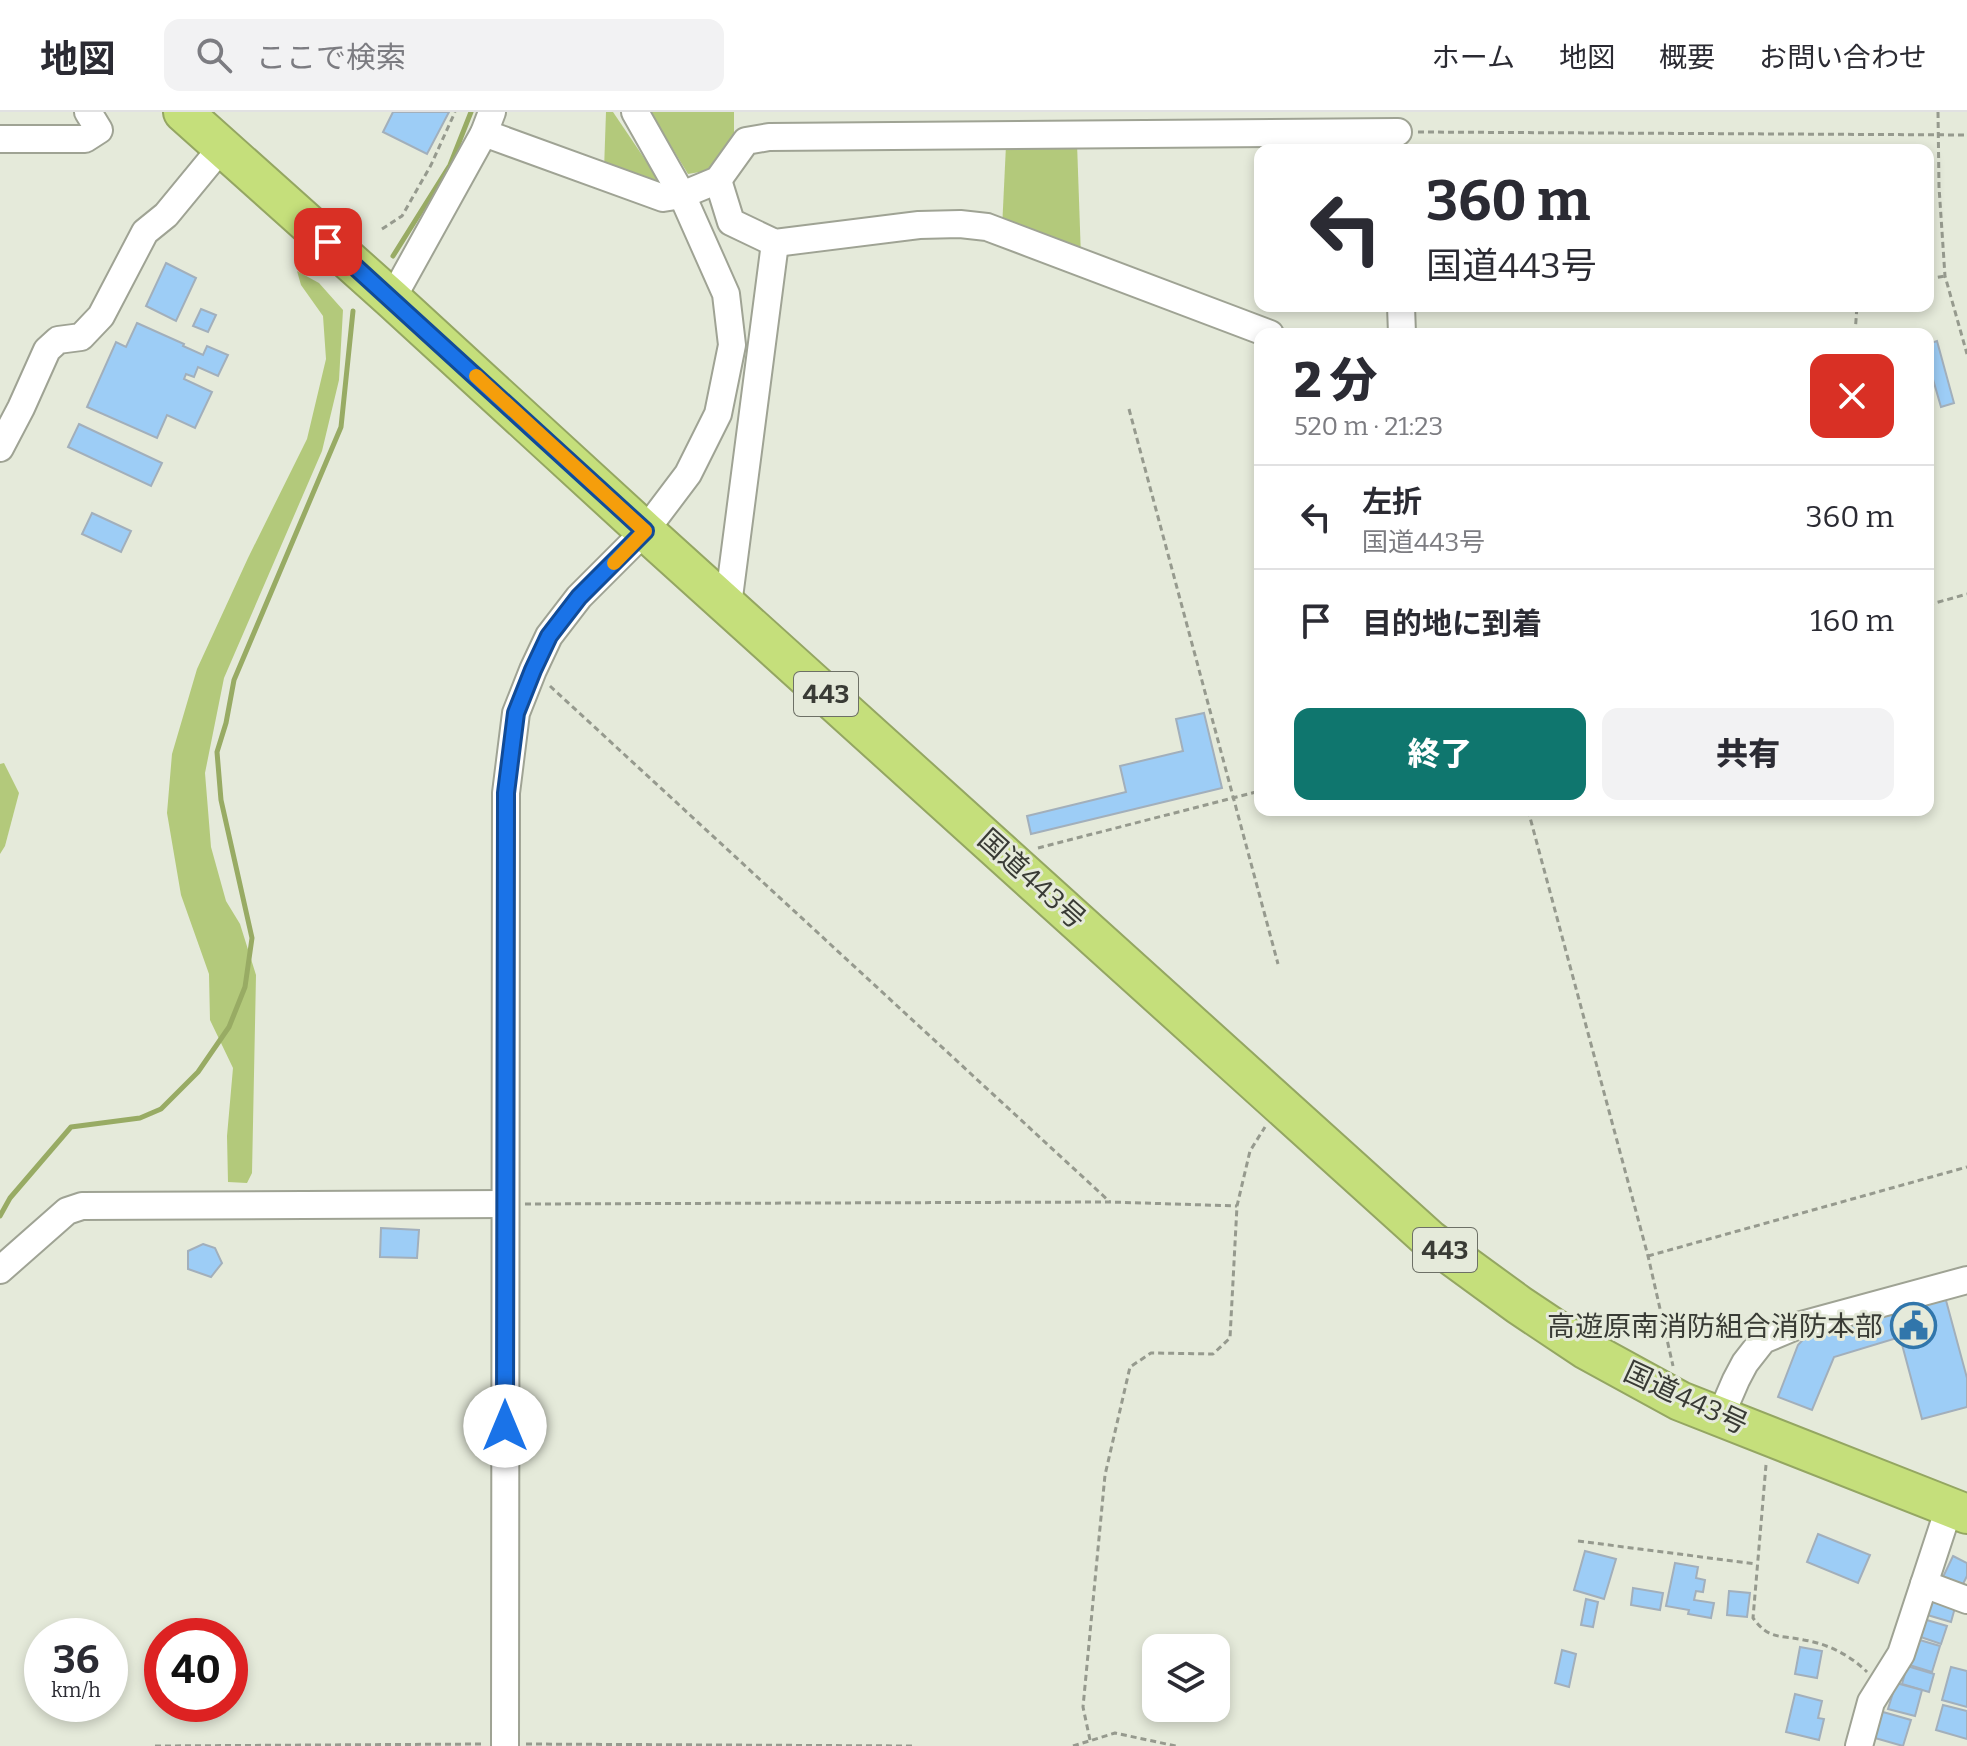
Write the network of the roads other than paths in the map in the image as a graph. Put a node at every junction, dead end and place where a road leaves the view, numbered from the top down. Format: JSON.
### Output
{"nodes":[{"id":1,"x":88,"y":112,"type":"edge"},
{"id":2,"x":635,"y":112,"type":"edge"},
{"id":3,"x":488,"y":122,"type":"edge"},
{"id":4,"x":204,"y":125,"type":"edge"},
{"id":5,"x":1398,"y":131,"type":"edge"},
{"id":6,"x":0,"y":139,"type":"edge"},
{"id":7,"x":718,"y":180,"type":"junction"},
{"id":8,"x":682,"y":195,"type":"junction"},
{"id":9,"x":775,"y":243,"type":"junction"},
{"id":10,"x":392,"y":299,"type":"junction"},
{"id":11,"x":1254,"y":328,"type":"edge"},
{"id":12,"x":0,"y":448,"type":"edge"},
{"id":13,"x":645,"y":531,"type":"junction"},
{"id":14,"x":728,"y":605,"type":"junction"},
{"id":15,"x":505,"y":1204,"type":"junction"},
{"id":16,"x":0,"y":1270,"type":"edge"},
{"id":17,"x":1967,"y":1280,"type":"edge"},
{"id":18,"x":1720,"y":1417,"type":"junction"},
{"id":19,"x":1958,"y":1511,"type":"edge"},
{"id":20,"x":1924,"y":1584,"type":"junction"},
{"id":21,"x":1967,"y":1600,"type":"edge"},
{"id":22,"x":505,"y":1745,"type":"edge"},
{"id":23,"x":1859,"y":1746,"type":"edge"}],
"edges":[{"from":1,"to":6,"type":"street"},
{"from":2,"to":8,"type":"street"},
{"from":3,"to":8,"type":"street"},
{"from":3,"to":10,"type":"street"},
{"from":4,"to":10,"type":"highway","name":"国道443号","number":"443"},
{"from":4,"to":12,"type":"street"},
{"from":5,"to":7,"type":"street"},
{"from":7,"to":8,"type":"street"},
{"from":7,"to":9,"type":"street"},
{"from":8,"to":13,"type":"street"},
{"from":9,"to":11,"type":"street"},
{"from":9,"to":14,"type":"street"},
{"from":10,"to":13,"type":"highway","name":"国道443号","number":"443"},
{"from":13,"to":14,"type":"highway","name":"国道443号","number":"443"},
{"from":13,"to":15,"type":"street"},
{"from":14,"to":18,"type":"highway","name":"国道443号","number":"443"},
{"from":15,"to":16,"type":"street"},
{"from":15,"to":22,"type":"street"},
{"from":17,"to":18,"type":"street"},
{"from":18,"to":19,"type":"highway","name":"国道443号","number":"443"},
{"from":19,"to":20,"type":"street"},
{"from":20,"to":21,"type":"street"},
{"from":20,"to":23,"type":"street"}]}
